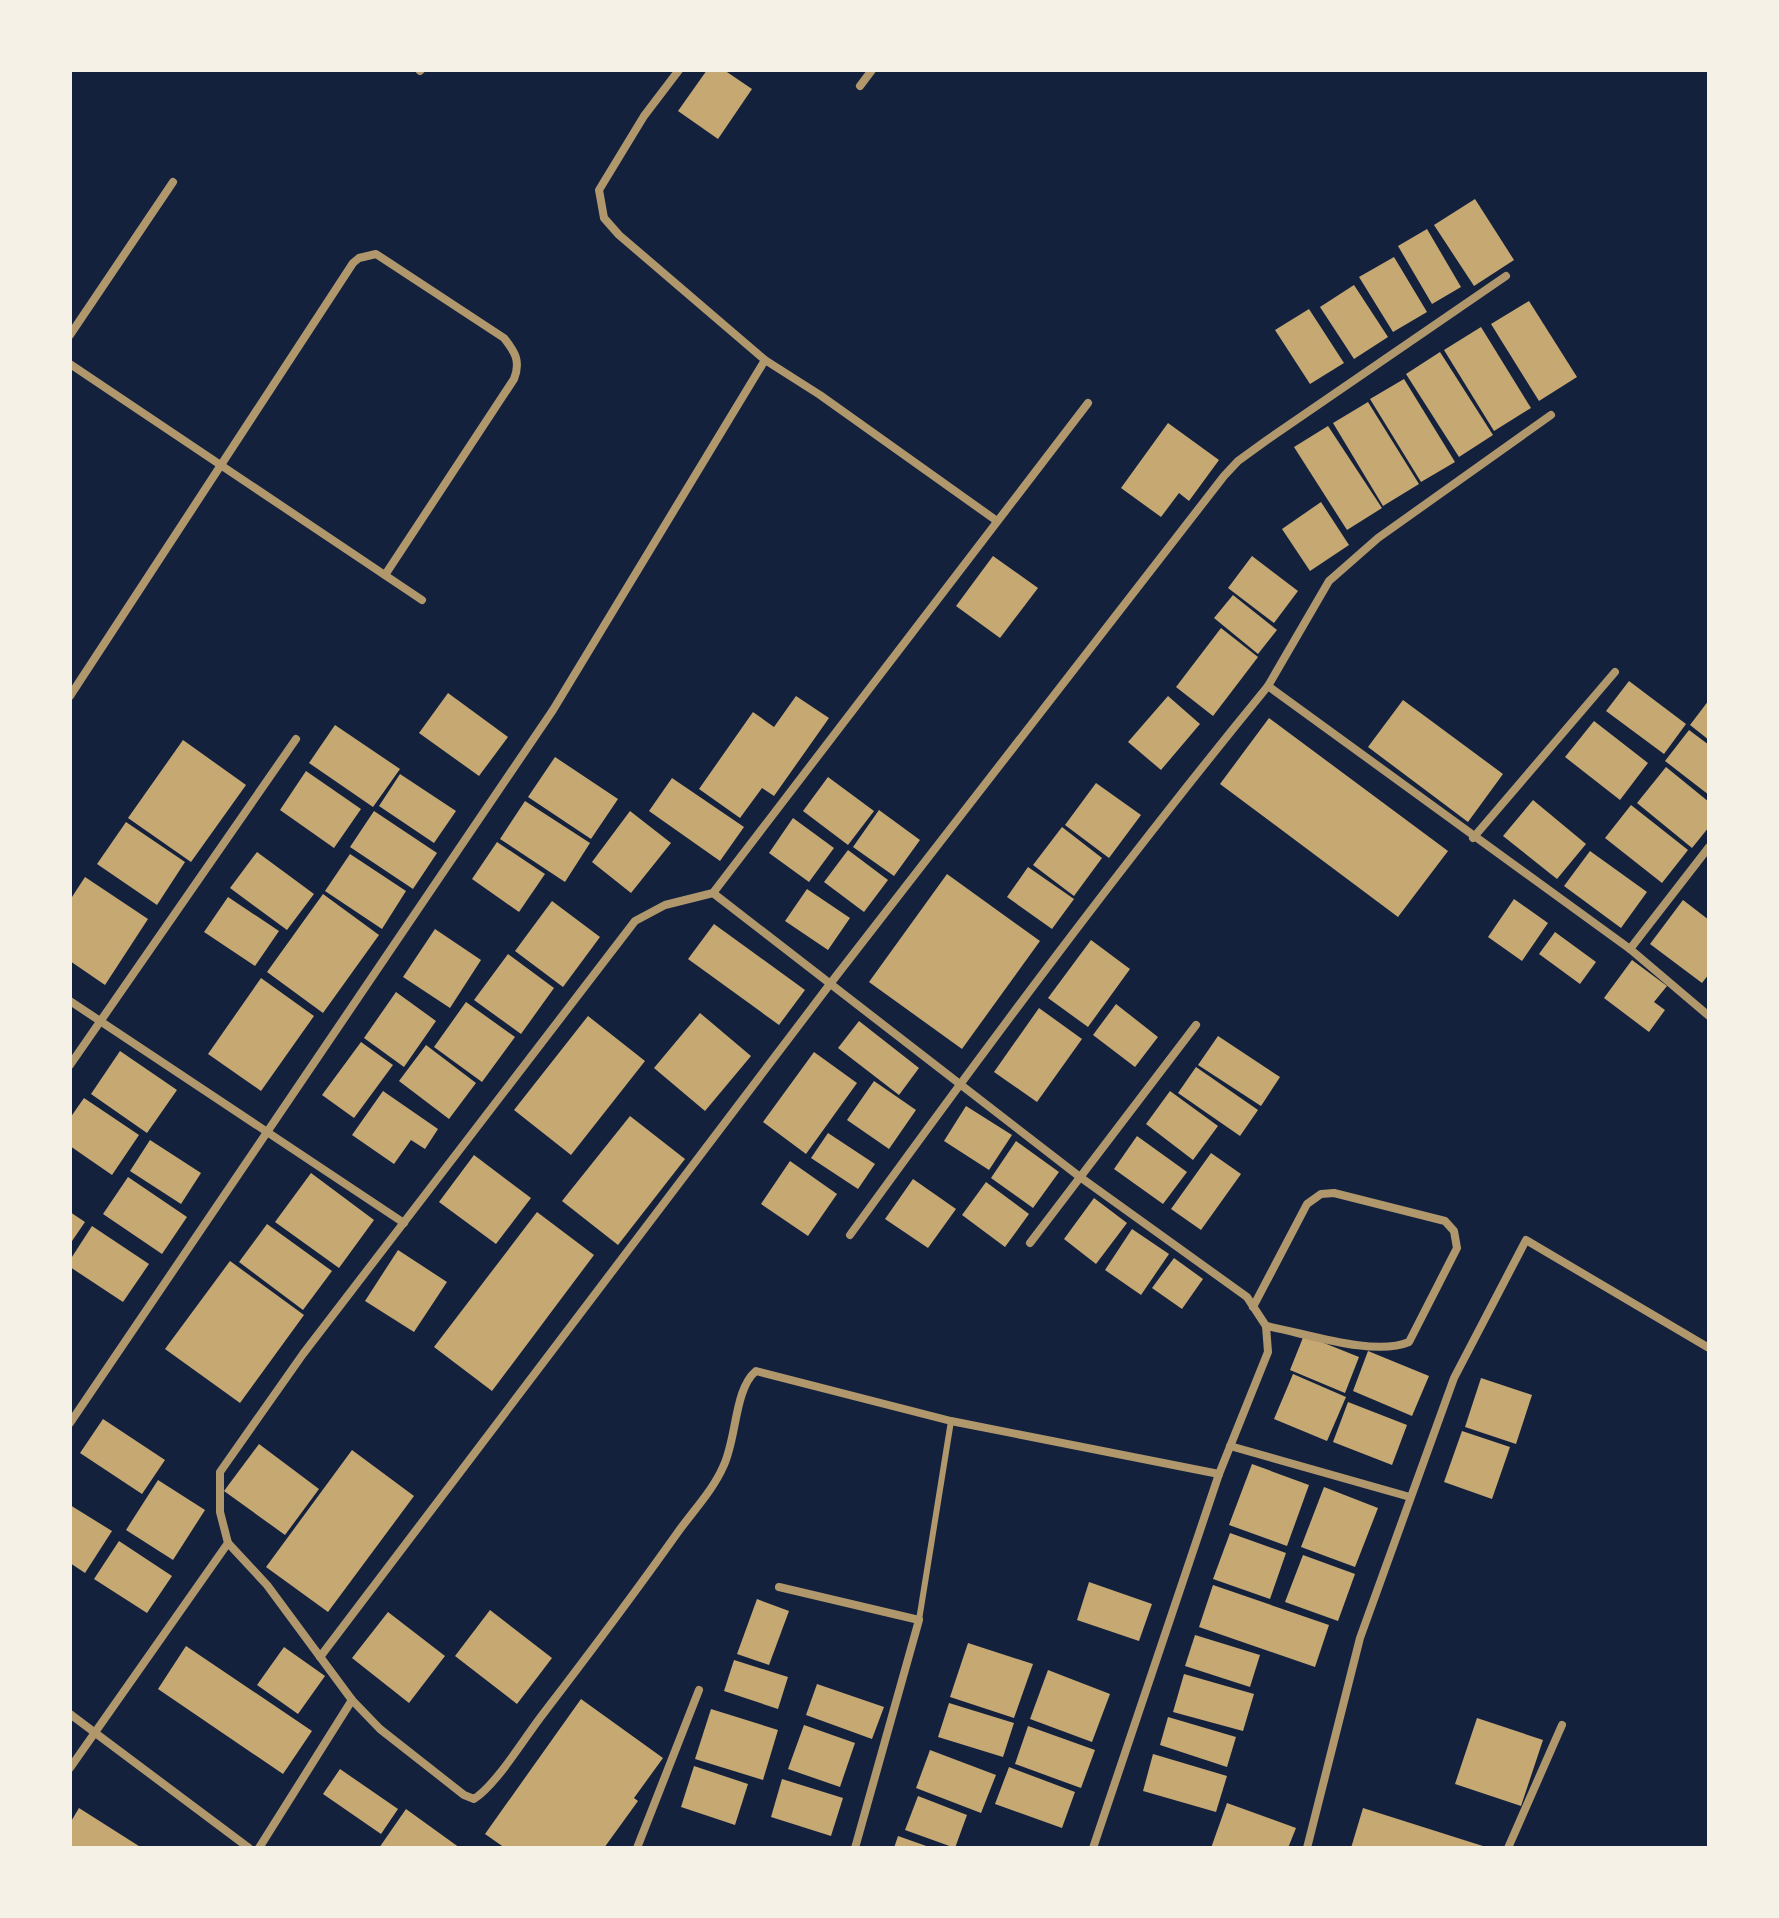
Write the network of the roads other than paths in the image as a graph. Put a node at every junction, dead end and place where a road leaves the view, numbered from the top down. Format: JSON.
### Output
{"nodes":[{"id":1,"x":679,"y":70,"type":"edge"},
{"id":2,"x":872,"y":70,"type":"edge"},
{"id":3,"x":860,"y":86,"type":"dead end"},
{"id":4,"x":173,"y":182,"type":"dead end"},
{"id":5,"x":1506,"y":276,"type":"dead end"},
{"id":6,"x":70,"y":335,"type":"edge"},
{"id":7,"x":765,"y":360,"type":"junction"},
{"id":8,"x":70,"y":364,"type":"edge"},
{"id":9,"x":1088,"y":403,"type":"dead end"},
{"id":10,"x":1551,"y":415,"type":"dead end"},
{"id":11,"x":223,"y":466,"type":"junction"},
{"id":12,"x":997,"y":521,"type":"junction"},
{"id":13,"x":385,"y":575,"type":"junction"},
{"id":14,"x":422,"y":600,"type":"dead end"},
{"id":15,"x":1615,"y":672,"type":"dead end"},
{"id":16,"x":1268,"y":686,"type":"junction"},
{"id":17,"x":70,"y":696,"type":"edge"},
{"id":18,"x":296,"y":739,"type":"dead end"},
{"id":19,"x":1473,"y":838,"type":"junction"},
{"id":20,"x":1709,"y":847,"type":"edge"},
{"id":21,"x":713,"y":893,"type":"junction"},
{"id":22,"x":1630,"y":949,"type":"junction"},
{"id":23,"x":830,"y":984,"type":"junction"},
{"id":24,"x":70,"y":1001,"type":"edge"},
{"id":25,"x":1709,"y":1016,"type":"edge"},
{"id":26,"x":101,"y":1021,"type":"junction"},
{"id":27,"x":1196,"y":1025,"type":"dead end"},
{"id":28,"x":70,"y":1065,"type":"edge"},
{"id":29,"x":960,"y":1085,"type":"junction"},
{"id":30,"x":268,"y":1132,"type":"junction"},
{"id":31,"x":1080,"y":1177,"type":"junction"},
{"id":32,"x":404,"y":1223,"type":"junction"},
{"id":33,"x":850,"y":1235,"type":"dead end"},
{"id":34,"x":1030,"y":1243,"type":"dead end"},
{"id":35,"x":1253,"y":1307,"type":"junction"},
{"id":36,"x":1266,"y":1326,"type":"junction"},
{"id":37,"x":1709,"y":1348,"type":"edge"},
{"id":38,"x":951,"y":1421,"type":"junction"},
{"id":39,"x":70,"y":1423,"type":"edge"},
{"id":40,"x":1230,"y":1446,"type":"junction"},
{"id":41,"x":1219,"y":1474,"type":"junction"},
{"id":42,"x":1410,"y":1497,"type":"junction"},
{"id":43,"x":228,"y":1543,"type":"junction"},
{"id":44,"x":779,"y":1587,"type":"dead end"},
{"id":45,"x":919,"y":1620,"type":"junction"},
{"id":46,"x":320,"y":1657,"type":"junction"},
{"id":47,"x":699,"y":1690,"type":"dead end"},
{"id":48,"x":352,"y":1700,"type":"junction"},
{"id":49,"x":70,"y":1714,"type":"edge"},
{"id":50,"x":1562,"y":1725,"type":"dead end"},
{"id":51,"x":94,"y":1731,"type":"junction"},
{"id":52,"x":70,"y":1768,"type":"edge"},
{"id":53,"x":249,"y":1848,"type":"edge"},
{"id":54,"x":259,"y":1848,"type":"edge"},
{"id":55,"x":637,"y":1848,"type":"edge"},
{"id":56,"x":855,"y":1848,"type":"edge"},
{"id":57,"x":1093,"y":1848,"type":"edge"},
{"id":58,"x":1307,"y":1848,"type":"edge"},
{"id":59,"x":1508,"y":1848,"type":"edge"}],
"edges":[{"from":1,"to":7,"type":"street"},
{"from":2,"to":3,"type":"street"},
{"from":4,"to":6,"type":"street"},
{"from":5,"to":23,"type":"street"},
{"from":7,"to":12,"type":"street"},
{"from":7,"to":30,"type":"street"},
{"from":8,"to":11,"type":"street"},
{"from":9,"to":12,"type":"street"},
{"from":10,"to":16,"type":"street"},
{"from":11,"to":13,"type":"street"},
{"from":11,"to":13,"type":"street"},
{"from":11,"to":17,"type":"street"},
{"from":12,"to":21,"type":"street"},
{"from":13,"to":14,"type":"street"},
{"from":15,"to":19,"type":"street"},
{"from":16,"to":19,"type":"street"},
{"from":16,"to":29,"type":"street"},
{"from":18,"to":26,"type":"street"},
{"from":19,"to":22,"type":"street"},
{"from":20,"to":22,"type":"street"},
{"from":21,"to":23,"type":"street"},
{"from":21,"to":32,"type":"street"},
{"from":22,"to":25,"type":"street"},
{"from":23,"to":29,"type":"street"},
{"from":23,"to":46,"type":"street"},
{"from":24,"to":26,"type":"street"},
{"from":26,"to":28,"type":"street"},
{"from":26,"to":30,"type":"street"},
{"from":27,"to":31,"type":"street"},
{"from":29,"to":31,"type":"street"},
{"from":29,"to":33,"type":"street"},
{"from":30,"to":32,"type":"street"},
{"from":30,"to":39,"type":"street"},
{"from":31,"to":34,"type":"street"},
{"from":31,"to":35,"type":"street"},
{"from":32,"to":43,"type":"street"},
{"from":35,"to":36,"type":"street"},
{"from":35,"to":36,"type":"street"},
{"from":36,"to":40,"type":"street"},
{"from":37,"to":42,"type":"street"},
{"from":38,"to":41,"type":"street"},
{"from":38,"to":45,"type":"lane"},
{"from":38,"to":48,"type":"street"},
{"from":40,"to":41,"type":"street"},
{"from":40,"to":42,"type":"street"},
{"from":41,"to":57,"type":"street"},
{"from":42,"to":58,"type":"street"},
{"from":43,"to":46,"type":"street"},
{"from":43,"to":51,"type":"street"},
{"from":44,"to":45,"type":"street"},
{"from":45,"to":56,"type":"street"},
{"from":46,"to":48,"type":"street"},
{"from":47,"to":55,"type":"street"},
{"from":48,"to":54,"type":"street"},
{"from":49,"to":51,"type":"street"},
{"from":50,"to":59,"type":"street"},
{"from":51,"to":52,"type":"street"},
{"from":51,"to":53,"type":"street"}]}
